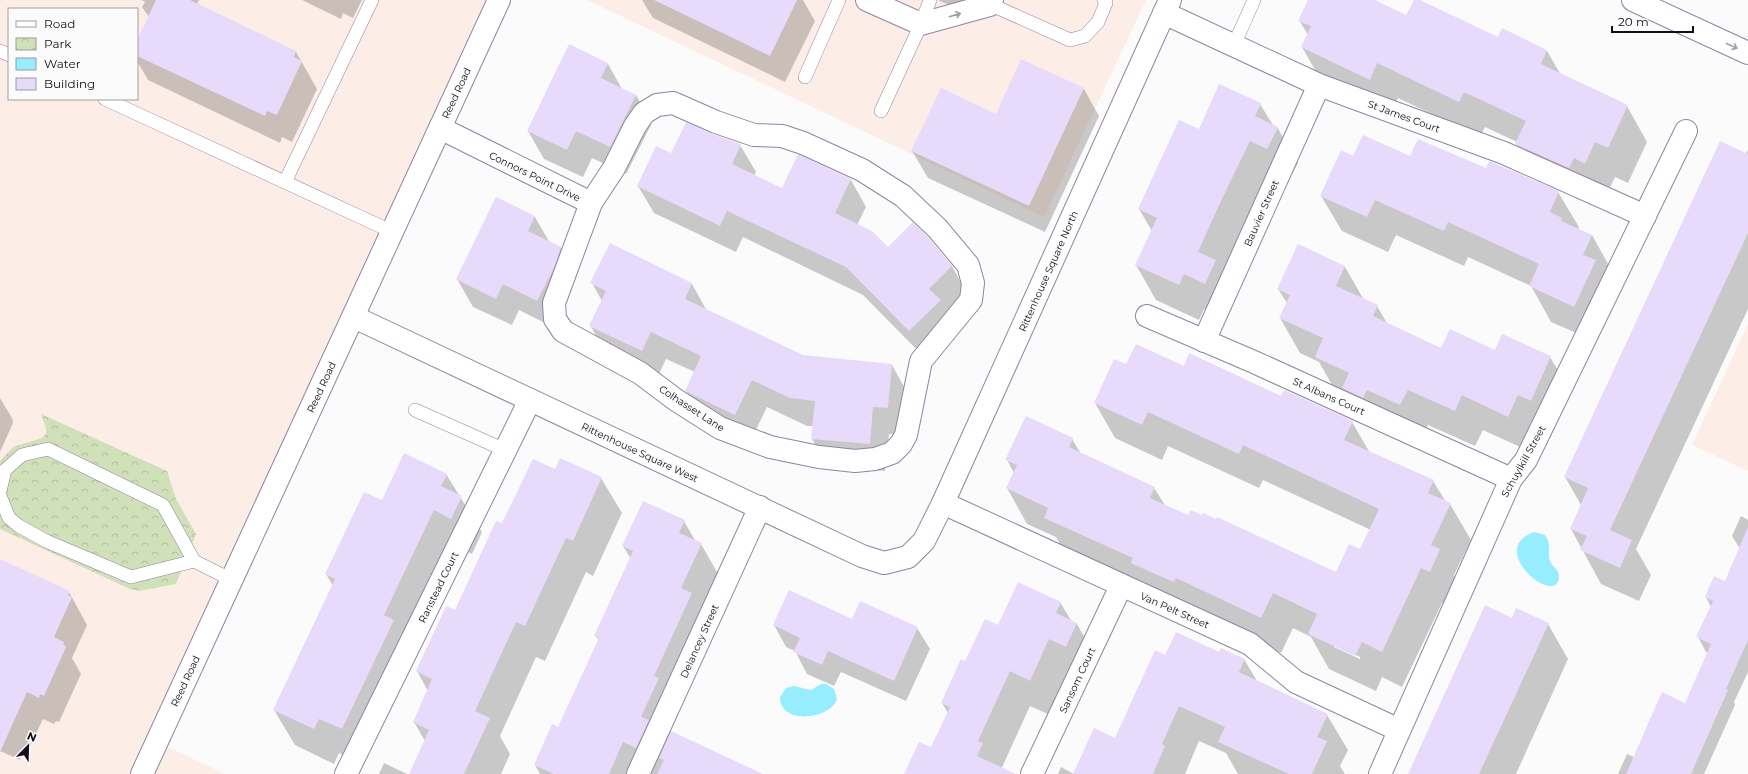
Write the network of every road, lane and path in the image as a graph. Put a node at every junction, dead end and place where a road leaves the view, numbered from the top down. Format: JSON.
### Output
{"nodes":[{"id":1,"x":372,"y":0,"type":"edge"},
{"id":2,"x":499,"y":0,"type":"edge"},
{"id":3,"x":839,"y":0,"type":"edge"},
{"id":4,"x":867,"y":0,"type":"edge"},
{"id":5,"x":930,"y":0,"type":"edge"},
{"id":6,"x":1104,"y":0,"type":"edge"},
{"id":7,"x":1254,"y":0,"type":"edge"},
{"id":8,"x":1633,"y":0,"type":"edge"},
{"id":9,"x":988,"y":2,"type":"edge"},
{"id":10,"x":1167,"y":7,"type":"edge"},
{"id":11,"x":921,"y":24,"type":"junction"},
{"id":12,"x":1234,"y":46,"type":"junction"},
{"id":13,"x":1748,"y":53,"type":"edge"},
{"id":14,"x":805,"y":77,"type":"dead end"},
{"id":15,"x":1319,"y":85,"type":"junction"},
{"id":16,"x":107,"y":100,"type":"edge"},
{"id":17,"x":881,"y":111,"type":"dead end"},
{"id":18,"x":440,"y":128,"type":"junction"},
{"id":19,"x":1686,"y":131,"type":"dead end"},
{"id":20,"x":285,"y":182,"type":"junction"},
{"id":21,"x":591,"y":203,"type":"junction"},
{"id":22,"x":1645,"y":216,"type":"junction"},
{"id":23,"x":393,"y":232,"type":"junction"},
{"id":24,"x":1147,"y":316,"type":"dead end"},
{"id":25,"x":354,"y":318,"type":"junction"},
{"id":26,"x":1204,"y":341,"type":"junction"},
{"id":27,"x":921,"y":361,"type":"joint"},
{"id":28,"x":530,"y":400,"type":"junction"},
{"id":29,"x":415,"y":410,"type":"dead end"},
{"id":30,"x":505,"y":450,"type":"junction"},
{"id":31,"x":1511,"y":479,"type":"junction"},
{"id":32,"x":0,"y":491,"type":"edge"},
{"id":33,"x":0,"y":496,"type":"edge"},
{"id":34,"x":943,"y":503,"type":"junction"},
{"id":35,"x":760,"y":507,"type":"junction"},
{"id":36,"x":924,"y":541,"type":"joint"},
{"id":37,"x":194,"y":561,"type":"junction"},
{"id":38,"x":232,"y":580,"type":"junction"},
{"id":39,"x":1121,"y":586,"type":"junction"},
{"id":40,"x":1399,"y":730,"type":"junction"},
{"id":41,"x":142,"y":774,"type":"edge"},
{"id":42,"x":346,"y":774,"type":"edge"},
{"id":43,"x":638,"y":774,"type":"edge"},
{"id":44,"x":1032,"y":774,"type":"edge"},
{"id":45,"x":1380,"y":774,"type":"edge"}],
"edges":[{"from":1,"to":20,"type":"lane"},
{"from":2,"to":18,"type":"street","name":"Reed Road"},
{"from":3,"to":14,"type":"lane"},
{"from":4,"to":11,"type":"street"},
{"from":5,"to":11,"type":"lane"},
{"from":6,"to":9,"type":"lane"},
{"from":7,"to":12,"type":"lane"},
{"from":8,"to":13,"type":"street","one_way":true},
{"from":11,"to":9,"type":"street","one_way":true},
{"from":10,"to":12,"type":"street","name":"St James Court"},
{"from":10,"to":34,"type":"street","name":"Rittenhouse Square North"},
{"from":11,"to":17,"type":"lane"},
{"from":12,"to":15,"type":"street","name":"St James Court"},
{"from":15,"to":22,"type":"street","name":"St James Court"},
{"from":15,"to":26,"type":"street","name":"Bauvier Street"},
{"from":16,"to":20,"type":"lane"},
{"from":18,"to":21,"type":"street","name":"Connors Point Drive"},
{"from":18,"to":23,"type":"street","name":"Reed Road"},
{"from":19,"to":22,"type":"street","name":"Schuylkill Street"},
{"from":20,"to":23,"type":"lane"},
{"from":21,"to":27,"type":"street","name":"Connors Point Drive"},
{"from":21,"to":27,"type":"street","name":"Colhasset Lane"},
{"from":22,"to":31,"type":"street","name":"Schuylkill Street"},
{"from":23,"to":25,"type":"street","name":"Reed Road"},
{"from":24,"to":26,"type":"street","name":"St Albans Court"},
{"from":25,"to":28,"type":"street","name":"Rittenhouse Square West"},
{"from":25,"to":38,"type":"street","name":"Reed Road"},
{"from":26,"to":31,"type":"street","name":"St Albans Court"},
{"from":28,"to":30,"type":"street","name":"Ranstead Court"},
{"from":28,"to":35,"type":"street","name":"Rittenhouse Square West"},
{"from":29,"to":30,"type":"lane"},
{"from":30,"to":42,"type":"street","name":"Ranstead Court"},
{"from":31,"to":40,"type":"street","name":"Schuylkill Street"},
{"from":32,"to":37,"type":"lane"},
{"from":33,"to":37,"type":"lane"},
{"from":34,"to":36,"type":"street","name":"Rittenhouse Square North"},
{"from":34,"to":39,"type":"street","name":"Van Pelt Street"},
{"from":35,"to":36,"type":"street","name":"Rittenhouse Square West"},
{"from":35,"to":43,"type":"street","name":"Delancey Street"},
{"from":37,"to":38,"type":"lane"},
{"from":38,"to":41,"type":"street","name":"Reed Road"},
{"from":39,"to":40,"type":"street","name":"Van Pelt Street"},
{"from":39,"to":44,"type":"street","name":"Sansom Court"},
{"from":40,"to":45,"type":"street","name":"Schuylkill Street"}]}
